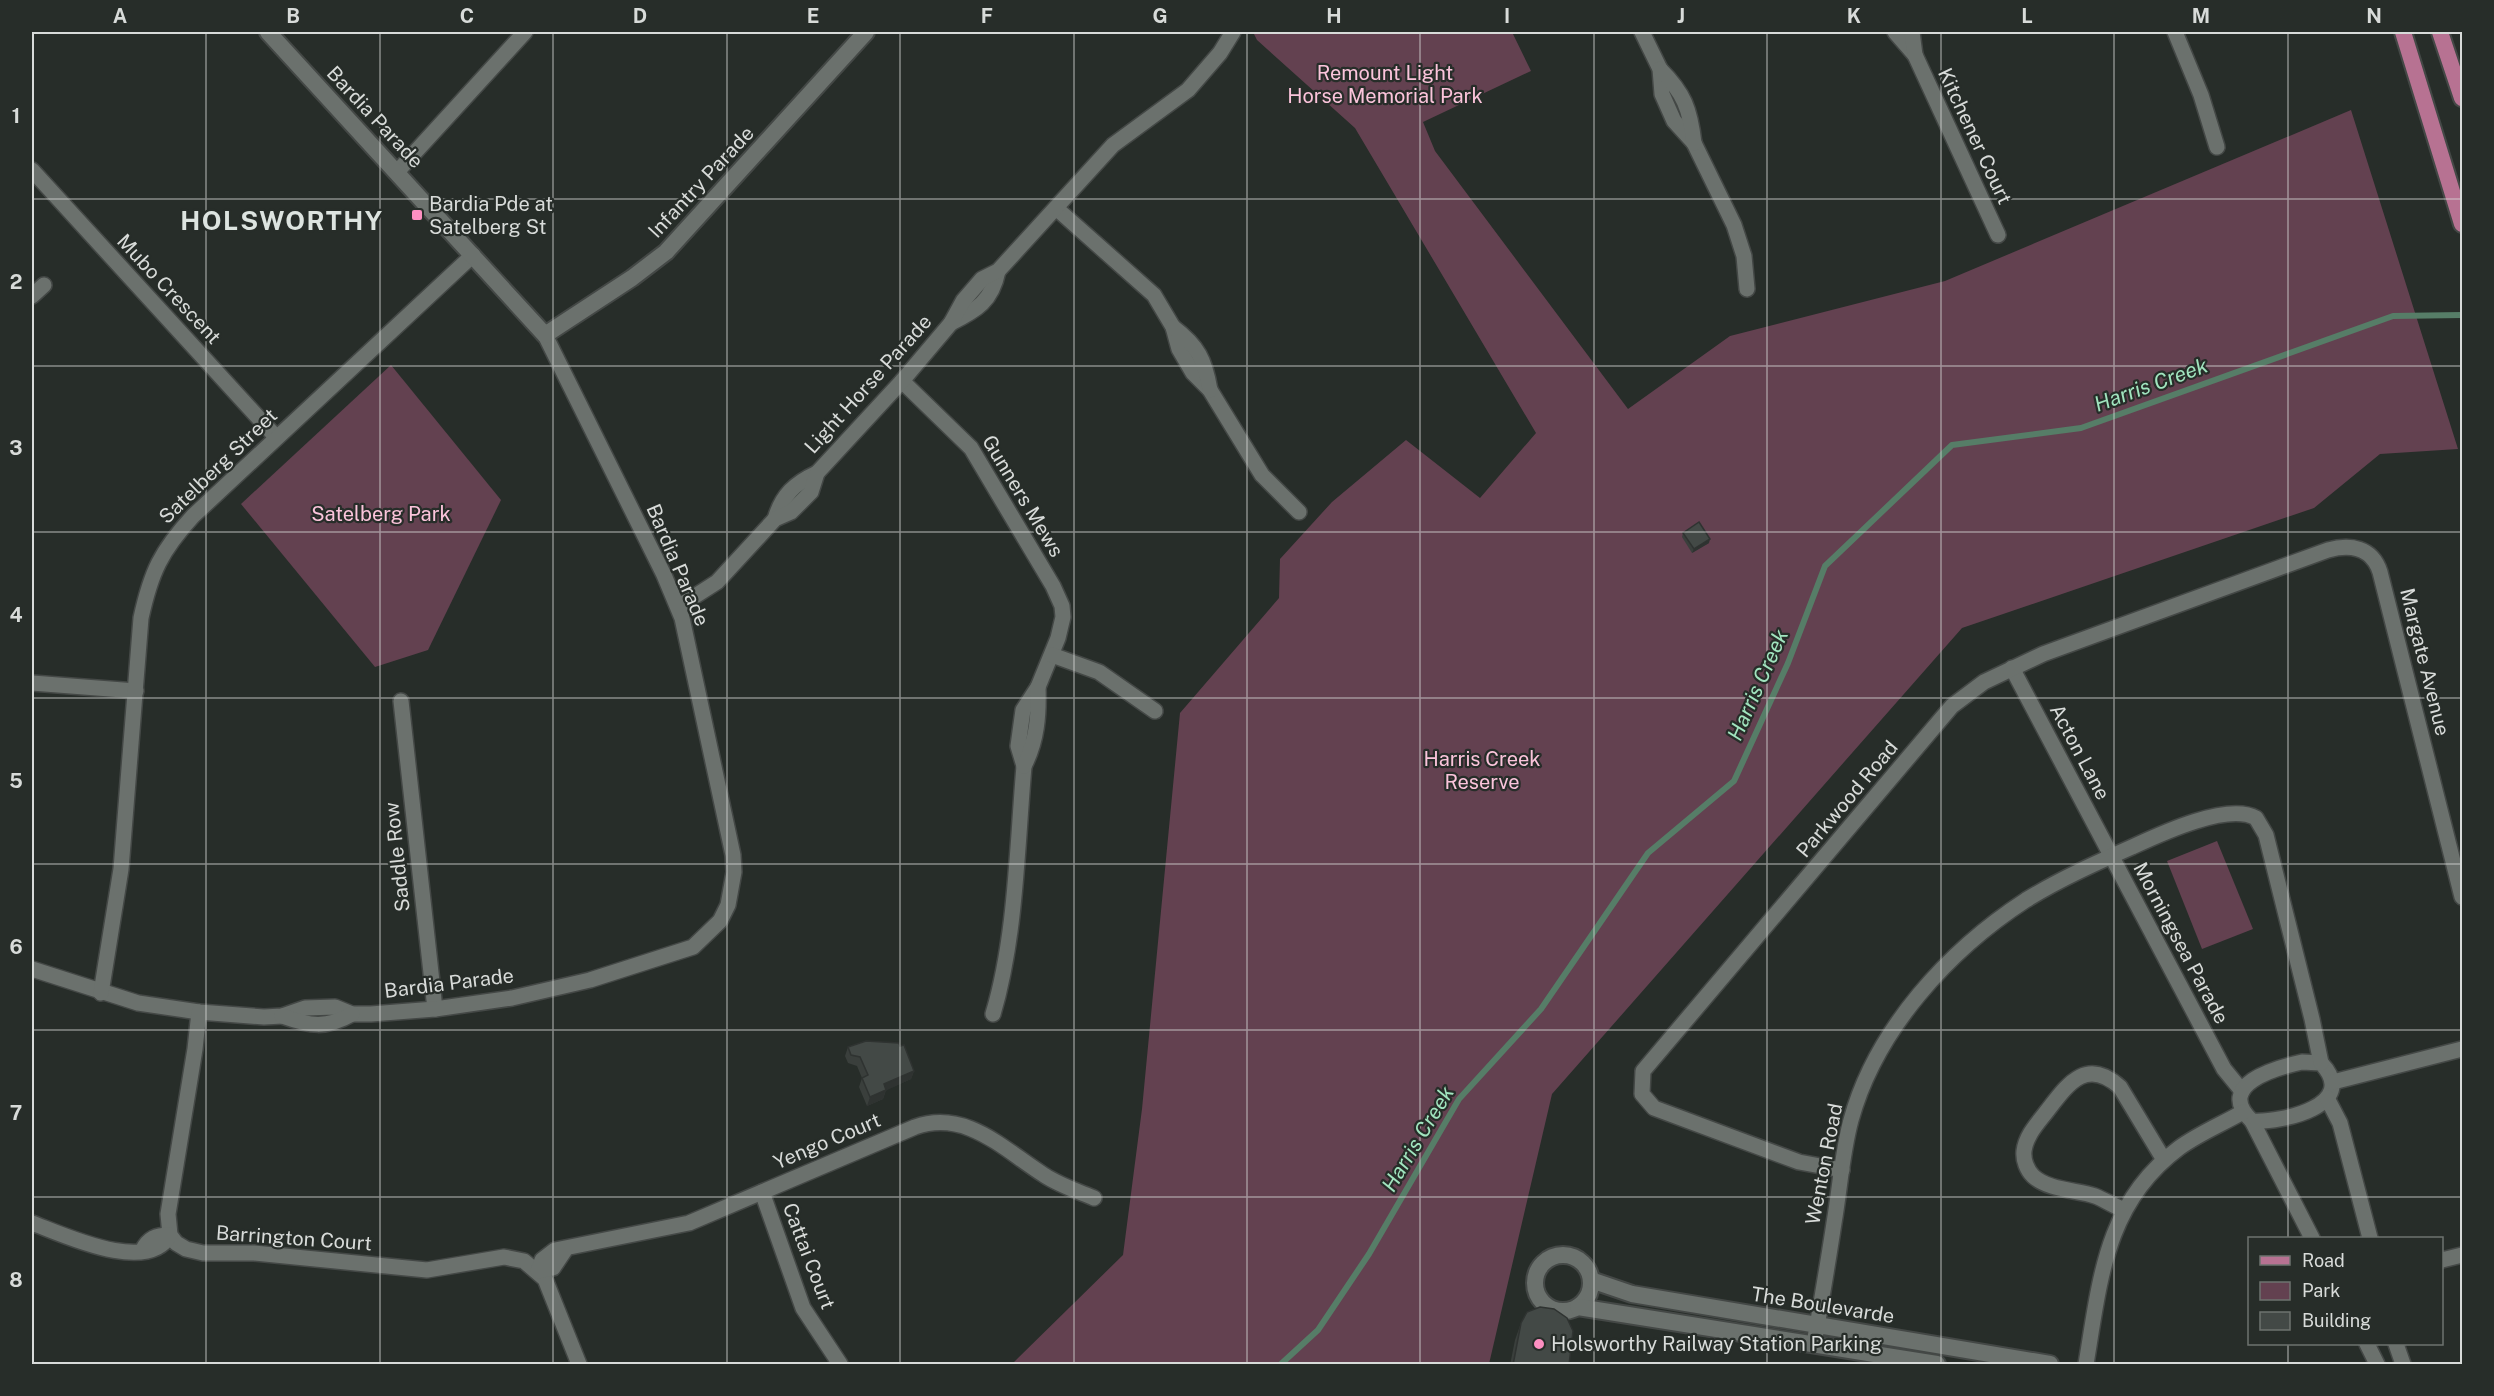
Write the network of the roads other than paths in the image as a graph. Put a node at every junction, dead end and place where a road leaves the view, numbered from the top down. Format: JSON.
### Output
{"nodes":[{"id":1,"x":268,"y":32,"type":"edge"},
{"id":2,"x":525,"y":32,"type":"edge"},
{"id":3,"x":866,"y":32,"type":"edge"},
{"id":4,"x":1233,"y":32,"type":"edge"},
{"id":5,"x":1642,"y":32,"type":"edge"},
{"id":6,"x":1895,"y":32,"type":"edge"},
{"id":7,"x":1912,"y":32,"type":"edge"},
{"id":8,"x":2175,"y":32,"type":"edge"},
{"id":9,"x":2403,"y":32,"type":"edge"},
{"id":10,"x":2440,"y":32,"type":"edge"},
{"id":11,"x":1915,"y":56,"type":"junction"},
{"id":12,"x":2463,"y":98,"type":"edge"},
{"id":13,"x":2217,"y":147,"type":"dead end"},
{"id":14,"x":32,"y":170,"type":"edge"},
{"id":15,"x":397,"y":172,"type":"junction"},
{"id":16,"x":1056,"y":208,"type":"junction"},
{"id":17,"x":2461,"y":217,"type":"edge"},
{"id":18,"x":1998,"y":235,"type":"dead end"},
{"id":19,"x":473,"y":255,"type":"junction"},
{"id":20,"x":44,"y":285,"type":"dead end"},
{"id":21,"x":1747,"y":289,"type":"dead end"},
{"id":22,"x":32,"y":296,"type":"edge"},
{"id":23,"x":545,"y":335,"type":"junction"},
{"id":24,"x":902,"y":381,"type":"junction"},
{"id":25,"x":276,"y":437,"type":"junction"},
{"id":26,"x":1299,"y":512,"type":"dead end"},
{"id":27,"x":2361,"y":549,"type":"joint"},
{"id":28,"x":678,"y":607,"type":"junction"},
{"id":29,"x":1052,"y":655,"type":"junction"},
{"id":30,"x":2012,"y":668,"type":"junction"},
{"id":31,"x":32,"y":683,"type":"edge"},
{"id":32,"x":135,"y":692,"type":"junction"},
{"id":33,"x":401,"y":701,"type":"dead end"},
{"id":34,"x":1155,"y":711,"type":"dead end"},
{"id":35,"x":2111,"y":856,"type":"junction"},
{"id":36,"x":2463,"y":897,"type":"edge"},
{"id":37,"x":32,"y":969,"type":"edge"},
{"id":38,"x":100,"y":993,"type":"junction"},
{"id":39,"x":435,"y":1009,"type":"junction"},
{"id":40,"x":199,"y":1012,"type":"junction"},
{"id":41,"x":993,"y":1014,"type":"dead end"},
{"id":42,"x":2463,"y":1050,"type":"edge"},
{"id":43,"x":2321,"y":1063,"type":"junction"},
{"id":44,"x":2333,"y":1082,"type":"junction"},
{"id":45,"x":2242,"y":1091,"type":"junction"},
{"id":46,"x":2327,"y":1098,"type":"junction"},
{"id":47,"x":2248,"y":1116,"type":"junction"},
{"id":48,"x":2164,"y":1160,"type":"junction"},
{"id":49,"x":1842,"y":1170,"type":"junction"},
{"id":50,"x":762,"y":1192,"type":"junction"},
{"id":51,"x":1094,"y":1198,"type":"dead end"},
{"id":52,"x":2124,"y":1210,"type":"junction"},
{"id":53,"x":32,"y":1223,"type":"edge"},
{"id":54,"x":170,"y":1235,"type":"junction"},
{"id":55,"x":2311,"y":1237,"type":"edge"},
{"id":56,"x":2369,"y":1237,"type":"edge"},
{"id":57,"x":2463,"y":1254,"type":"edge"},
{"id":58,"x":2443,"y":1260,"type":"edge"},
{"id":59,"x":538,"y":1271,"type":"junction"},
{"id":60,"x":1591,"y":1280,"type":"junction"},
{"id":61,"x":1578,"y":1307,"type":"junction"},
{"id":62,"x":1817,"y":1326,"type":"junction"},
{"id":63,"x":1814,"y":1344,"type":"junction"},
{"id":64,"x":2367,"y":1345,"type":"edge"},
{"id":65,"x":2396,"y":1345,"type":"edge"},
{"id":66,"x":579,"y":1365,"type":"edge"},
{"id":67,"x":840,"y":1365,"type":"edge"},
{"id":68,"x":1937,"y":1365,"type":"edge"},
{"id":69,"x":2050,"y":1365,"type":"edge"},
{"id":70,"x":2086,"y":1365,"type":"edge"},
{"id":71,"x":2377,"y":1365,"type":"edge"},
{"id":72,"x":2403,"y":1365,"type":"edge"}],
"edges":[{"from":1,"to":15,"type":"street","name":"Bardia Parade"},
{"from":2,"to":15,"type":"street"},
{"from":3,"to":23,"type":"street","name":"Infantry Parade"},
{"from":4,"to":16,"type":"street","name":"Light Horse Parade"},
{"from":5,"to":21,"type":"street"},
{"from":6,"to":11,"type":"street","name":"Kitchener Court"},
{"from":7,"to":11,"type":"street","name":"Kitchener Court"},
{"from":8,"to":13,"type":"street"},
{"from":9,"to":17,"type":"main road"},
{"from":10,"to":12,"type":"main road"},
{"from":11,"to":18,"type":"street","name":"Kitchener Court"},
{"from":14,"to":25,"type":"street","name":"Mubo Crescent"},
{"from":15,"to":19,"type":"street","name":"Bardia Parade"},
{"from":16,"to":24,"type":"street","name":"Light Horse Parade"},
{"from":16,"to":26,"type":"street"},
{"from":19,"to":23,"type":"street","name":"Bardia Parade"},
{"from":19,"to":25,"type":"street","name":"Satelberg Street"},
{"from":20,"to":22,"type":"street"},
{"from":23,"to":28,"type":"street","name":"Bardia Parade"},
{"from":24,"to":28,"type":"street","name":"Light Horse Parade"},
{"from":24,"to":29,"type":"street","name":"Gunners Mews"},
{"from":25,"to":32,"type":"street","name":"Satelberg Street"},
{"from":27,"to":30,"type":"street","name":"Parkwood Road"},
{"from":27,"to":36,"type":"street","name":"Margate Avenue"},
{"from":28,"to":39,"type":"street","name":"Bardia Parade"},
{"from":29,"to":34,"type":"street"},
{"from":29,"to":41,"type":"street","name":"Gunners Mews"},
{"from":30,"to":35,"type":"street","name":"Acton Lane"},
{"from":30,"to":49,"type":"street","name":"Parkwood Road"},
{"from":31,"to":32,"type":"street"},
{"from":32,"to":38,"type":"street","name":"Satelberg Street"},
{"from":33,"to":39,"type":"street","name":"Saddle Row"},
{"from":35,"to":43,"type":"street","name":"Morningsea Parade"},
{"from":35,"to":45,"type":"street","name":"Morningsea Parade"},
{"from":35,"to":49,"type":"street","name":"Wenton Road"},
{"from":37,"to":38,"type":"street","name":"Bardia Parade"},
{"from":38,"to":40,"type":"street","name":"Bardia Parade"},
{"from":39,"to":40,"type":"street","name":"Bardia Parade"},
{"from":40,"to":54,"type":"street"},
{"from":42,"to":44,"type":"street"},
{"from":43,"to":44,"type":"street"},
{"from":43,"to":45,"type":"street"},
{"from":44,"to":46,"type":"street"},
{"from":45,"to":47,"type":"street"},
{"from":46,"to":47,"type":"street"},
{"from":46,"to":56,"type":"street"},
{"from":47,"to":48,"type":"street"},
{"from":47,"to":55,"type":"street"},
{"from":48,"to":52,"type":"street"},
{"from":48,"to":52,"type":"street"},
{"from":49,"to":62,"type":"street","name":"Wenton Road"},
{"from":50,"to":51,"type":"street","name":"Yengo Court"},
{"from":50,"to":59,"type":"street","name":"Yengo Court"},
{"from":50,"to":67,"type":"street","name":"Cattai Court"},
{"from":52,"to":70,"type":"street"},
{"from":53,"to":54,"type":"street"},
{"from":54,"to":59,"type":"street","name":"Barrington Court"},
{"from":57,"to":58,"type":"street"},
{"from":59,"to":66,"type":"street"},
{"from":60,"to":61,"type":"street"},
{"from":60,"to":61,"type":"street"},
{"from":60,"to":62,"type":"street","name":"The Boulevarde"},
{"from":61,"to":63,"type":"street","name":"The Boulevarde"},
{"from":62,"to":63,"type":"street","name":"Wenton Road"},
{"from":62,"to":69,"type":"street","name":"The Boulevarde"},
{"from":63,"to":68,"type":"street","name":"The Boulevarde"},
{"from":64,"to":71,"type":"street"},
{"from":65,"to":72,"type":"street"}]}
